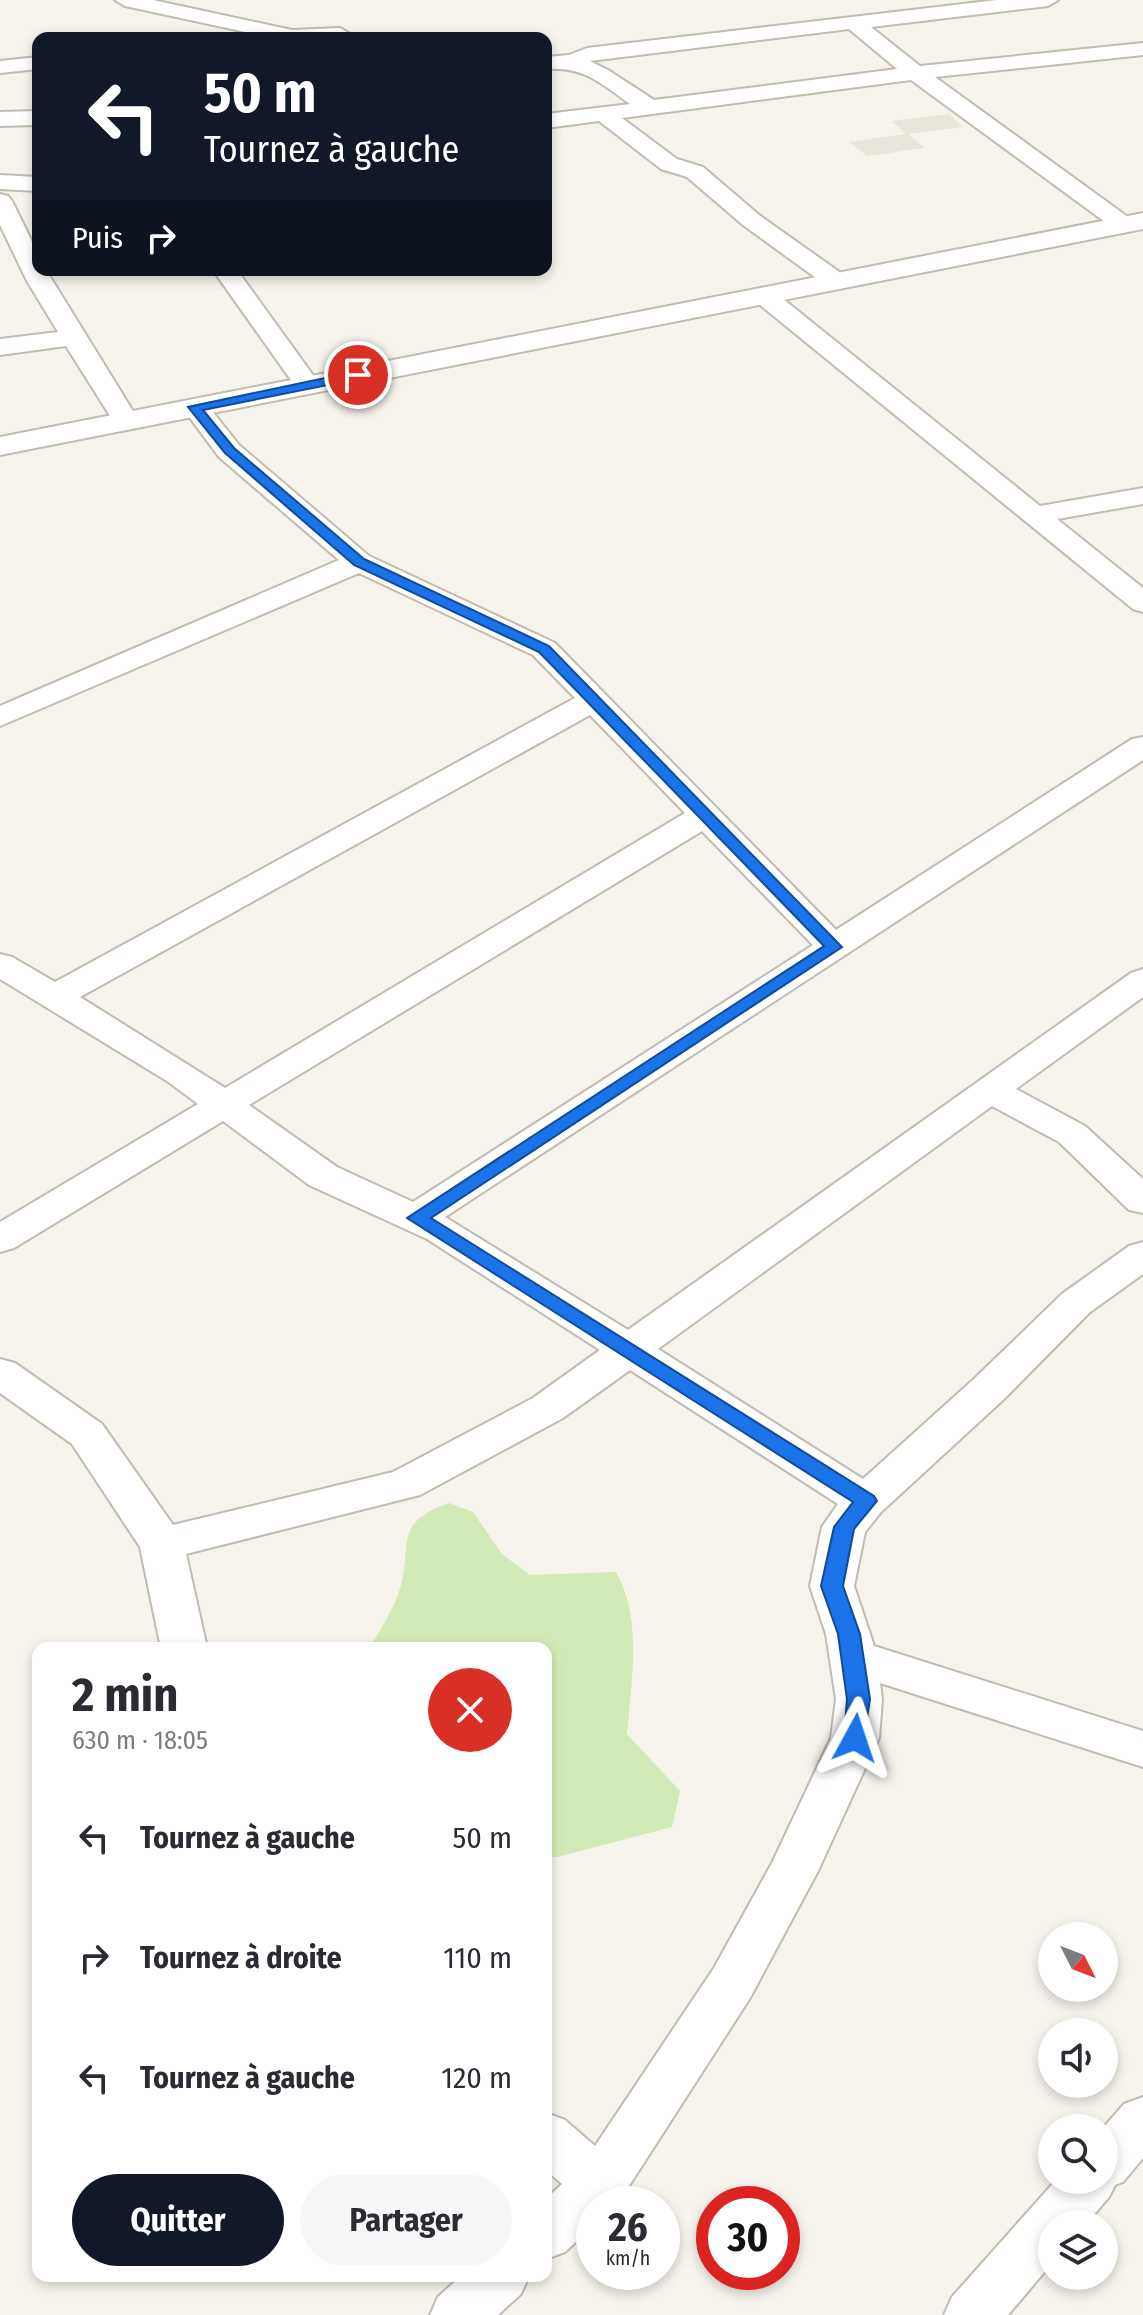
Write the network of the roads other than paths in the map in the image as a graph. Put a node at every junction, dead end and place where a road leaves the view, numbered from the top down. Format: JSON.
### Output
{"nodes":[{"id":1,"x":125,"y":0,"type":"edge"},
{"id":2,"x":877,"y":0,"type":"edge"},
{"id":3,"x":1048,"y":0,"type":"edge"},
{"id":4,"x":934,"y":13,"type":"junction"},
{"id":5,"x":854,"y":23,"type":"junction"},
{"id":6,"x":261,"y":32,"type":"edge"},
{"id":7,"x":1143,"y":49,"type":"edge"},
{"id":8,"x":573,"y":61,"type":"junction"},
{"id":9,"x":552,"y":63,"type":"edge"},
{"id":10,"x":32,"y":64,"type":"edge"},
{"id":11,"x":0,"y":67,"type":"edge"},
{"id":12,"x":915,"y":73,"type":"junction"},
{"id":13,"x":651,"y":108,"type":"junction"},
{"id":14,"x":605,"y":115,"type":"junction"},
{"id":15,"x":32,"y":118,"type":"edge"},
{"id":16,"x":0,"y":119,"type":"edge"},
{"id":17,"x":552,"y":120,"type":"edge"},
{"id":18,"x":0,"y":182,"type":"edge"},
{"id":19,"x":32,"y":184,"type":"edge"},
{"id":20,"x":0,"y":201,"type":"edge"},
{"id":21,"x":1137,"y":223,"type":"edge"},
{"id":22,"x":10,"y":246,"type":"edge"},
{"id":23,"x":32,"y":273,"type":"edge"},
{"id":24,"x":35,"y":276,"type":"edge"},
{"id":25,"x":229,"y":276,"type":"edge"},
{"id":26,"x":836,"y":281,"type":"junction"},
{"id":27,"x":763,"y":295,"type":"junction"},
{"id":28,"x":74,"y":337,"type":"junction"},
{"id":29,"x":0,"y":347,"type":"edge"},
{"id":30,"x":307,"y":385,"type":"junction"},
{"id":31,"x":195,"y":407,"type":"junction"},
{"id":32,"x":126,"y":421,"type":"junction"},
{"id":33,"x":0,"y":446,"type":"edge"},
{"id":34,"x":1143,"y":496,"type":"edge"},
{"id":35,"x":1034,"y":515,"type":"junction"},
{"id":36,"x":359,"y":562,"type":"junction"},
{"id":37,"x":1143,"y":603,"type":"edge"},
{"id":38,"x":594,"y":700,"type":"junction"},
{"id":39,"x":0,"y":717,"type":"edge"},
{"id":40,"x":1143,"y":746,"type":"edge"},
{"id":41,"x":705,"y":815,"type":"junction"},
{"id":42,"x":834,"y":947,"type":"junction"},
{"id":43,"x":0,"y":964,"type":"edge"},
{"id":44,"x":1143,"y":980,"type":"edge"},
{"id":45,"x":55,"y":997,"type":"junction"},
{"id":46,"x":991,"y":1090,"type":"junction"},
{"id":47,"x":223,"y":1104,"type":"junction"},
{"id":48,"x":1143,"y":1201,"type":"edge"},
{"id":49,"x":416,"y":1218,"type":"junction"},
{"id":50,"x":0,"y":1239,"type":"edge"},
{"id":51,"x":1143,"y":1255,"type":"edge"},
{"id":52,"x":629,"y":1349,"type":"junction"},
{"id":53,"x":0,"y":1373,"type":"edge"},
{"id":54,"x":866,"y":1501,"type":"junction"},
{"id":55,"x":162,"y":1544,"type":"junction"},
{"id":56,"x":183,"y":1642,"type":"edge"},
{"id":57,"x":852,"y":1657,"type":"junction"},
{"id":58,"x":1143,"y":1749,"type":"edge"},
{"id":59,"x":1143,"y":2120,"type":"edge"},
{"id":60,"x":552,"y":2142,"type":"edge"},
{"id":61,"x":1118,"y":2149,"type":"edge"},
{"id":62,"x":601,"y":2183,"type":"junction"},
{"id":63,"x":1078,"y":2194,"type":"edge"},
{"id":64,"x":552,"y":2228,"type":"edge"},
{"id":65,"x":494,"y":2282,"type":"edge"},
{"id":66,"x":458,"y":2315,"type":"edge"},
{"id":67,"x":972,"y":2315,"type":"edge"}],
"edges":[{"from":1,"to":6,"type":"street"},
{"from":2,"to":4,"type":"street"},
{"from":3,"to":4,"type":"street"},
{"from":4,"to":5,"type":"street"},
{"from":5,"to":8,"type":"street"},
{"from":5,"to":12,"type":"street"},
{"from":7,"to":12,"type":"street"},
{"from":8,"to":9,"type":"street"},
{"from":8,"to":13,"type":"street"},
{"from":10,"to":11,"type":"street"},
{"from":12,"to":13,"type":"street"},
{"from":12,"to":21,"type":"street"},
{"from":13,"to":14,"type":"street"},
{"from":14,"to":17,"type":"street"},
{"from":14,"to":26,"type":"street"},
{"from":15,"to":16,"type":"street"},
{"from":18,"to":19,"type":"street"},
{"from":20,"to":22,"type":"street"},
{"from":21,"to":26,"type":"street"},
{"from":22,"to":23,"type":"street"},
{"from":24,"to":28,"type":"street"},
{"from":25,"to":30,"type":"street"},
{"from":26,"to":27,"type":"street"},
{"from":27,"to":30,"type":"street"},
{"from":27,"to":35,"type":"street"},
{"from":28,"to":29,"type":"street"},
{"from":28,"to":32,"type":"street"},
{"from":30,"to":31,"type":"street"},
{"from":31,"to":32,"type":"street"},
{"from":31,"to":36,"type":"street"},
{"from":32,"to":33,"type":"street"},
{"from":34,"to":35,"type":"street"},
{"from":35,"to":37,"type":"street"},
{"from":36,"to":38,"type":"street"},
{"from":36,"to":39,"type":"street"},
{"from":38,"to":41,"type":"street"},
{"from":38,"to":45,"type":"street"},
{"from":40,"to":42,"type":"street"},
{"from":41,"to":42,"type":"street"},
{"from":41,"to":47,"type":"street"},
{"from":42,"to":49,"type":"street"},
{"from":43,"to":45,"type":"street"},
{"from":44,"to":46,"type":"street"},
{"from":45,"to":47,"type":"street"},
{"from":46,"to":48,"type":"street"},
{"from":46,"to":52,"type":"street"},
{"from":47,"to":49,"type":"street"},
{"from":47,"to":50,"type":"street"},
{"from":49,"to":52,"type":"street"},
{"from":51,"to":54,"type":"street"},
{"from":52,"to":54,"type":"street"},
{"from":52,"to":55,"type":"street"},
{"from":53,"to":55,"type":"street"},
{"from":54,"to":57,"type":"street"},
{"from":55,"to":56,"type":"street"},
{"from":57,"to":58,"type":"street"},
{"from":57,"to":62,"type":"street"},
{"from":59,"to":61,"type":"street"},
{"from":60,"to":62,"type":"street"},
{"from":62,"to":64,"type":"street"},
{"from":63,"to":67,"type":"street"},
{"from":65,"to":66,"type":"street"}]}
